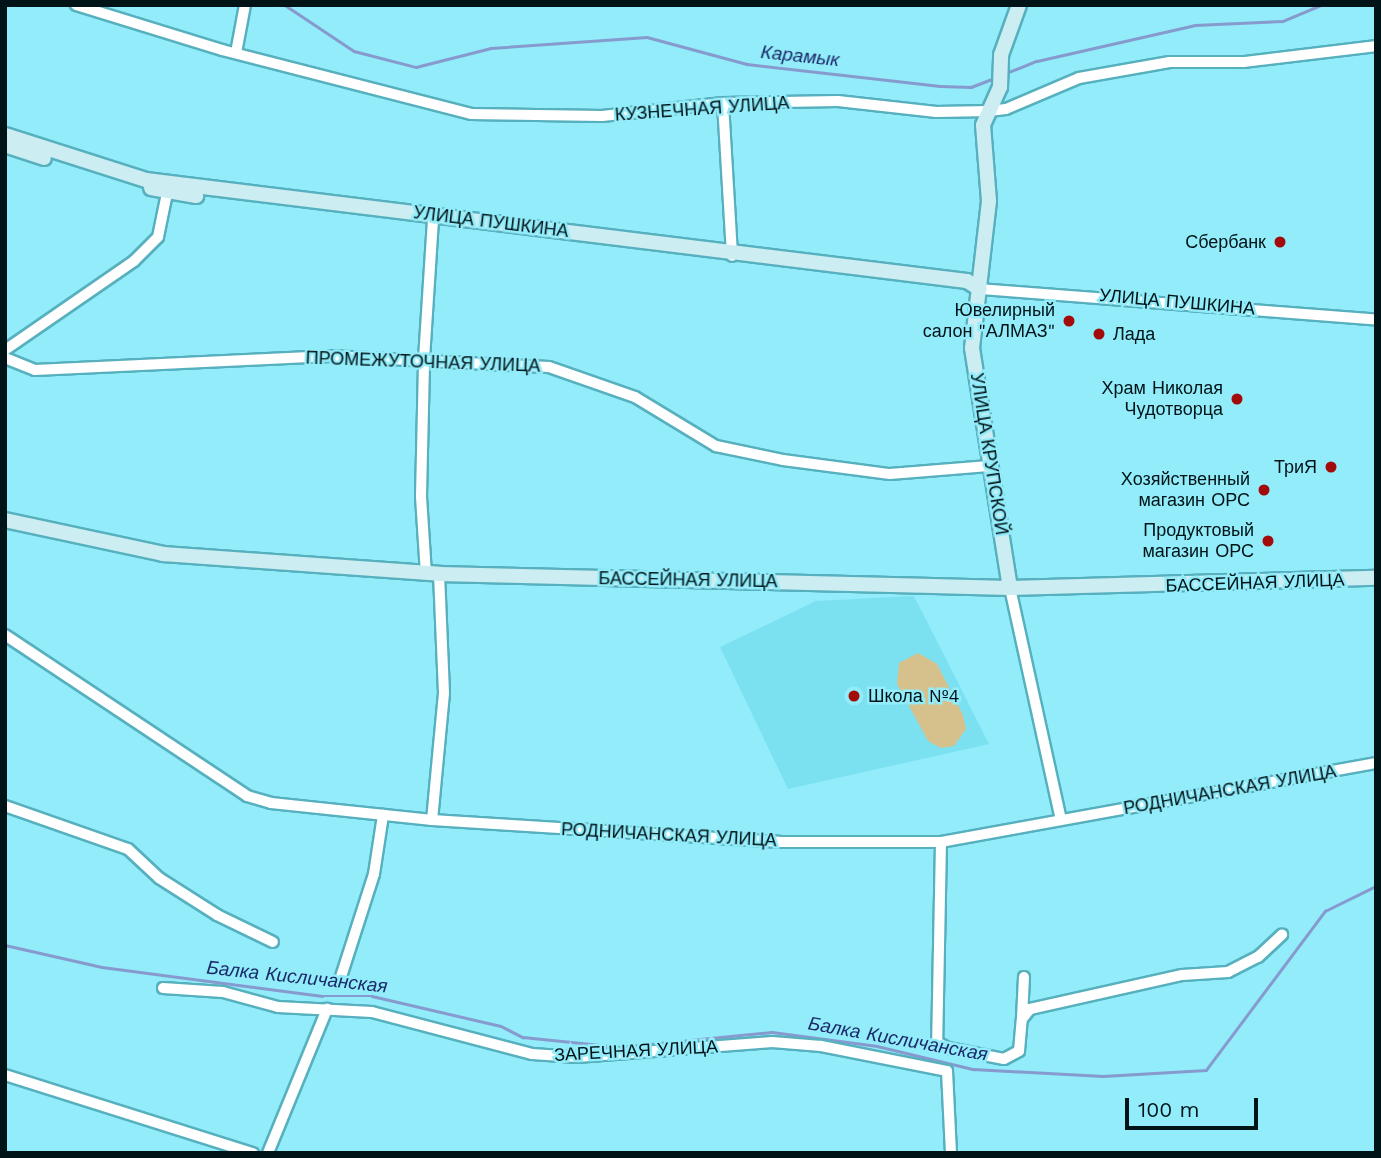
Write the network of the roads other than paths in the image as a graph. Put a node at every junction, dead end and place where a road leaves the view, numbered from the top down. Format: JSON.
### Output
{"nodes":[{"id":1,"x":76,"y":5,"type":"edge"},
{"id":2,"x":245,"y":5,"type":"edge"},
{"id":3,"x":1019,"y":5,"type":"edge"},
{"id":4,"x":1376,"y":46,"type":"edge"},
{"id":5,"x":236,"y":53,"type":"junction"},
{"id":6,"x":723,"y":103,"type":"junction"},
{"id":7,"x":989,"y":111,"type":"junction"},
{"id":8,"x":5,"y":135,"type":"edge"},
{"id":9,"x":5,"y":145,"type":"edge"},
{"id":10,"x":167,"y":193,"type":"junction"},
{"id":11,"x":433,"y":220,"type":"junction"},
{"id":12,"x":732,"y":254,"type":"junction"},
{"id":13,"x":980,"y":289,"type":"junction"},
{"id":14,"x":1374,"y":319,"type":"dead end"},
{"id":15,"x":5,"y":350,"type":"edge"},
{"id":16,"x":5,"y":358,"type":"edge"},
{"id":17,"x":424,"y":359,"type":"junction"},
{"id":18,"x":989,"y":466,"type":"junction"},
{"id":19,"x":5,"y":520,"type":"edge"},
{"id":20,"x":432,"y":574,"type":"junction"},
{"id":21,"x":1376,"y":578,"type":"edge"},
{"id":22,"x":1010,"y":588,"type":"junction"},
{"id":23,"x":5,"y":635,"type":"edge"},
{"id":24,"x":1376,"y":763,"type":"edge"},
{"id":25,"x":5,"y":806,"type":"edge"},
{"id":26,"x":383,"y":815,"type":"junction"},
{"id":27,"x":1061,"y":819,"type":"junction"},
{"id":28,"x":432,"y":820,"type":"junction"},
{"id":29,"x":941,"y":842,"type":"junction"},
{"id":30,"x":1282,"y":936,"type":"dead end"},
{"id":31,"x":273,"y":942,"type":"dead end"},
{"id":32,"x":1024,"y":977,"type":"dead end"},
{"id":33,"x":339,"y":984,"type":"dead end"},
{"id":34,"x":163,"y":988,"type":"dead end"},
{"id":35,"x":327,"y":1009,"type":"junction"},
{"id":36,"x":1023,"y":1019,"type":"junction"},
{"id":37,"x":5,"y":1075,"type":"edge"},
{"id":38,"x":253,"y":1153,"type":"edge"},
{"id":39,"x":268,"y":1153,"type":"edge"},
{"id":40,"x":951,"y":1153,"type":"edge"}],
"edges":[{"from":1,"to":5,"type":"street","name":"КУЗНЕЧНАЯ УЛИЦА"},
{"from":2,"to":5,"type":"street"},
{"from":3,"to":7,"type":"street","name":"УЛИЦА КРУПСКОЙ"},
{"from":4,"to":7,"type":"street","name":"КУЗНЕЧНАЯ УЛИЦА"},
{"from":5,"to":6,"type":"street","name":"КУЗНЕЧНАЯ УЛИЦА"},
{"from":6,"to":7,"type":"street","name":"КУЗНЕЧНАЯ УЛИЦА"},
{"from":6,"to":12,"type":"street"},
{"from":7,"to":13,"type":"street","name":"УЛИЦА КРУПСКОЙ"},
{"from":8,"to":12,"type":"street","name":"УЛИЦА ПУШКИНА"},
{"from":9,"to":10,"type":"street","name":"УЛИЦА ПУШКИНА"},
{"from":10,"to":11,"type":"street","name":"УЛИЦА ПУШКИНА"},
{"from":10,"to":15,"type":"street"},
{"from":11,"to":12,"type":"street","name":"УЛИЦА ПУШКИНА"},
{"from":11,"to":17,"type":"street"},
{"from":12,"to":13,"type":"street","name":"УЛИЦА ПУШКИНА"},
{"from":13,"to":14,"type":"street","name":"УЛИЦА ПУШКИНА"},
{"from":13,"to":18,"type":"street","name":"УЛИЦА КРУПСКОЙ"},
{"from":16,"to":17,"type":"street","name":"ПРОМЕЖУТОЧНАЯ УЛИЦА"},
{"from":17,"to":18,"type":"street","name":"ПРОМЕЖУТОЧНАЯ УЛИЦА"},
{"from":17,"to":20,"type":"street"},
{"from":18,"to":22,"type":"street","name":"УЛИЦА КРУПСКОЙ"},
{"from":19,"to":20,"type":"street","name":"БАССЕЙНАЯ УЛИЦА"},
{"from":20,"to":22,"type":"street","name":"БАССЕЙНАЯ УЛИЦА"},
{"from":20,"to":28,"type":"street"},
{"from":21,"to":22,"type":"street","name":"БАССЕЙНАЯ УЛИЦА"},
{"from":22,"to":27,"type":"street","name":"УЛИЦА КРУПСКОЙ"},
{"from":23,"to":26,"type":"street","name":"РОДНИЧАНСКАЯ УЛИЦА"},
{"from":24,"to":27,"type":"street","name":"РОДНИЧАНСКАЯ УЛИЦА"},
{"from":25,"to":31,"type":"street"},
{"from":26,"to":28,"type":"street","name":"РОДНИЧАНСКАЯ УЛИЦА"},
{"from":26,"to":33,"type":"street"},
{"from":27,"to":29,"type":"street","name":"РОДНИЧАНСКАЯ УЛИЦА"},
{"from":28,"to":29,"type":"street","name":"РОДНИЧАНСКАЯ УЛИЦА"},
{"from":29,"to":36,"type":"street"},
{"from":30,"to":36,"type":"street"},
{"from":32,"to":36,"type":"street"},
{"from":34,"to":35,"type":"street","name":"ЗАРЕЧНАЯ УЛИЦА"},
{"from":35,"to":39,"type":"street"},
{"from":35,"to":40,"type":"street","name":"ЗАРЕЧНАЯ УЛИЦА"},
{"from":37,"to":38,"type":"street"}]}
